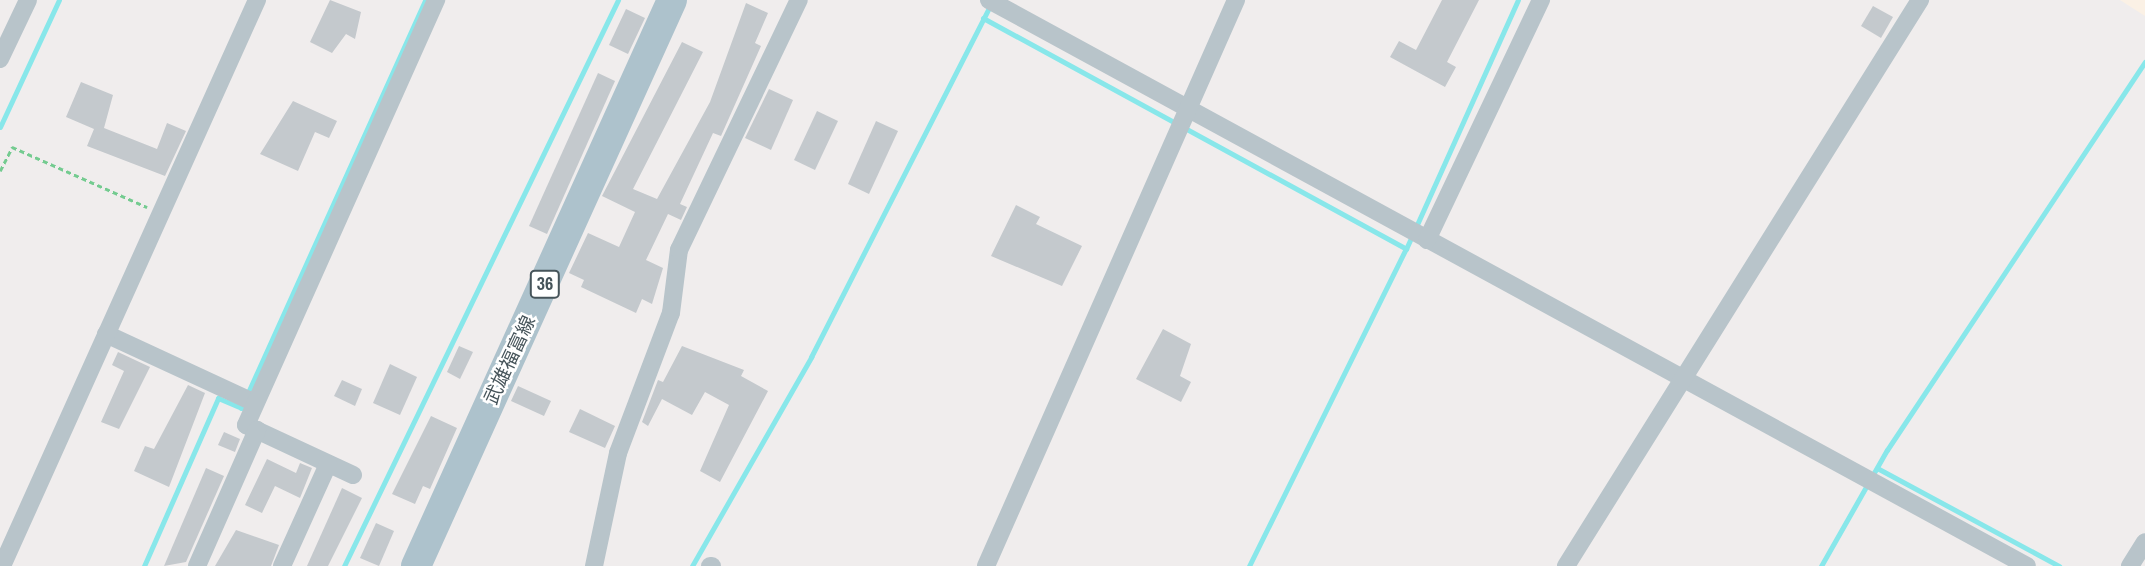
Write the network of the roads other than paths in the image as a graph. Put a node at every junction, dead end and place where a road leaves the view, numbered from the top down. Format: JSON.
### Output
{"nodes":[{"id":1,"x":28,"y":0,"type":"edge"},
{"id":2,"x":257,"y":0,"type":"edge"},
{"id":3,"x":436,"y":0,"type":"edge"},
{"id":4,"x":671,"y":0,"type":"edge"},
{"id":5,"x":799,"y":0,"type":"edge"},
{"id":6,"x":1236,"y":0,"type":"edge"},
{"id":7,"x":1541,"y":0,"type":"edge"},
{"id":8,"x":1920,"y":0,"type":"edge"},
{"id":9,"x":996,"y":4,"type":"edge"},
{"id":10,"x":0,"y":59,"type":"edge"},
{"id":11,"x":1182,"y":120,"type":"junction"},
{"id":12,"x":1417,"y":235,"type":"junction"},
{"id":13,"x":106,"y":334,"type":"junction"},
{"id":14,"x":1683,"y":380,"type":"junction"},
{"id":15,"x":255,"y":403,"type":"junction"},
{"id":16,"x":257,"y":430,"type":"junction"},
{"id":17,"x":328,"y":464,"type":"junction"},
{"id":18,"x":353,"y":475,"type":"dead end"},
{"id":19,"x":2145,"y":542,"type":"edge"},
{"id":20,"x":2,"y":566,"type":"edge"},
{"id":21,"x":197,"y":566,"type":"edge"},
{"id":22,"x":282,"y":566,"type":"edge"},
{"id":23,"x":416,"y":566,"type":"edge"},
{"id":24,"x":594,"y":566,"type":"edge"},
{"id":25,"x":986,"y":566,"type":"edge"},
{"id":26,"x":1566,"y":566,"type":"edge"},
{"id":27,"x":2027,"y":566,"type":"edge"},
{"id":28,"x":2130,"y":566,"type":"edge"}],
"edges":[{"from":1,"to":10,"type":"street"},
{"from":2,"to":13,"type":"street"},
{"from":3,"to":15,"type":"street"},
{"from":4,"to":23,"type":"main road","name":"武雄福富線","number":"36"},
{"from":5,"to":24,"type":"street"},
{"from":6,"to":11,"type":"street"},
{"from":7,"to":12,"type":"street"},
{"from":8,"to":14,"type":"street"},
{"from":9,"to":11,"type":"street"},
{"from":11,"to":12,"type":"street"},
{"from":11,"to":25,"type":"street"},
{"from":12,"to":14,"type":"street"},
{"from":13,"to":15,"type":"street"},
{"from":13,"to":20,"type":"street"},
{"from":14,"to":26,"type":"street"},
{"from":14,"to":27,"type":"street"},
{"from":15,"to":16,"type":"street"},
{"from":16,"to":17,"type":"street"},
{"from":16,"to":21,"type":"street"},
{"from":17,"to":18,"type":"street"},
{"from":17,"to":22,"type":"street"},
{"from":19,"to":28,"type":"street"}]}
